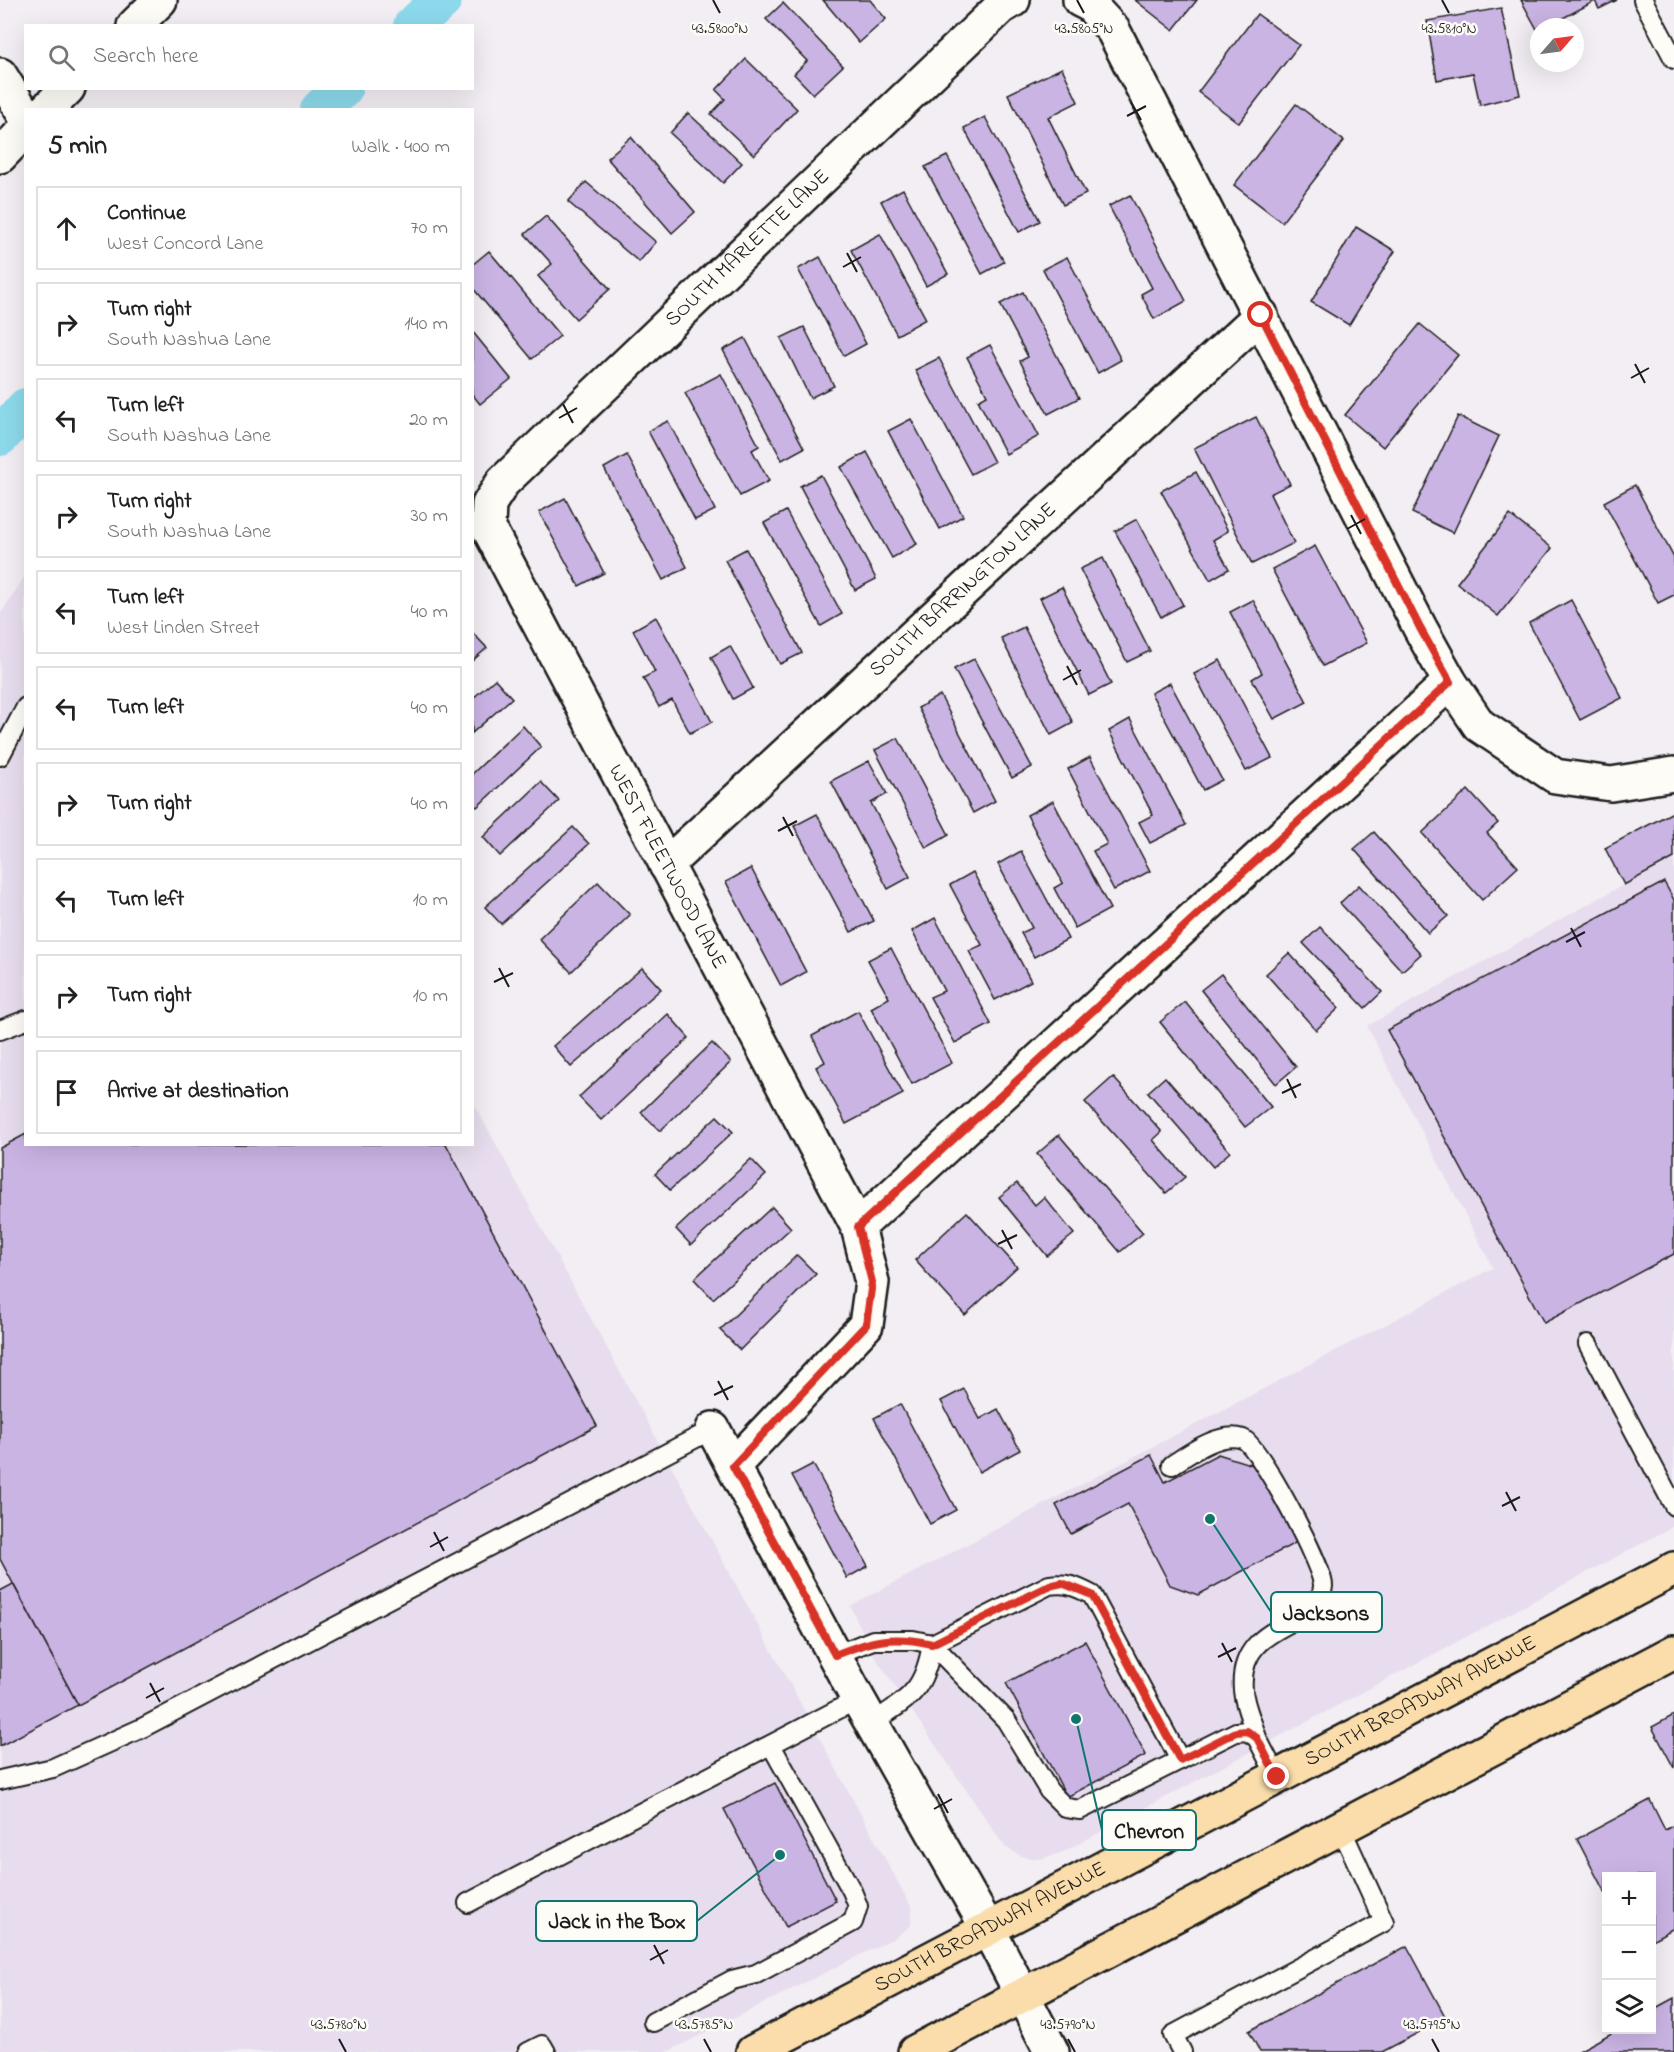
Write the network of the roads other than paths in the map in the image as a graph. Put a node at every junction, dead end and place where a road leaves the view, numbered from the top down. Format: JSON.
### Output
{"nodes":[{"id":1,"x":160,"y":0,"type":"edge"},
{"id":2,"x":1013,"y":0,"type":"edge"},
{"id":3,"x":1080,"y":0,"type":"edge"},
{"id":4,"x":1643,"y":0,"type":"edge"},
{"id":5,"x":136,"y":24,"type":"edge"},
{"id":6,"x":1674,"y":59,"type":"edge"},
{"id":7,"x":0,"y":75,"type":"edge"},
{"id":8,"x":66,"y":90,"type":"edge"},
{"id":9,"x":48,"y":108,"type":"edge"},
{"id":10,"x":24,"y":114,"type":"edge"},
{"id":11,"x":24,"y":131,"type":"edge"},
{"id":12,"x":0,"y":156,"type":"edge"},
{"id":13,"x":1261,"y":315,"type":"junction"},
{"id":14,"x":489,"y":504,"type":"joint"},
{"id":15,"x":1450,"y":682,"type":"junction"},
{"id":16,"x":24,"y":711,"type":"edge"},
{"id":17,"x":0,"y":756,"type":"edge"},
{"id":18,"x":1674,"y":774,"type":"edge"},
{"id":19,"x":666,"y":865,"type":"junction"},
{"id":20,"x":24,"y":1021,"type":"edge"},
{"id":21,"x":0,"y":1030,"type":"edge"},
{"id":22,"x":858,"y":1227,"type":"junction"},
{"id":23,"x":1588,"y":1344,"type":"dead end"},
{"id":24,"x":713,"y":1429,"type":"joint"},
{"id":25,"x":1172,"y":1465,"type":"dead end"},
{"id":26,"x":733,"y":1466,"type":"junction"},
{"id":27,"x":1674,"y":1506,"type":"edge"},
{"id":28,"x":1674,"y":1569,"type":"edge"},
{"id":29,"x":932,"y":1644,"type":"junction"},
{"id":30,"x":1674,"y":1652,"type":"edge"},
{"id":31,"x":835,"y":1655,"type":"junction"},
{"id":32,"x":865,"y":1711,"type":"junction"},
{"id":33,"x":1257,"y":1738,"type":"junction"},
{"id":34,"x":771,"y":1745,"type":"junction"},
{"id":35,"x":1180,"y":1760,"type":"junction"},
{"id":36,"x":1277,"y":1777,"type":"junction"},
{"id":37,"x":0,"y":1780,"type":"edge"},
{"id":38,"x":1341,"y":1828,"type":"junction"},
{"id":39,"x":468,"y":1903,"type":"dead end"},
{"id":40,"x":988,"y":1929,"type":"junction"},
{"id":41,"x":1023,"y":1996,"type":"junction"},
{"id":42,"x":653,"y":2022,"type":"dead end"},
{"id":43,"x":528,"y":2052,"type":"edge"},
{"id":44,"x":546,"y":2052,"type":"edge"},
{"id":45,"x":753,"y":2052,"type":"edge"},
{"id":46,"x":915,"y":2052,"type":"edge"},
{"id":47,"x":1052,"y":2052,"type":"edge"},
{"id":48,"x":1182,"y":2052,"type":"edge"}],
"edges":[{"from":1,"to":5,"type":"street"},
{"from":2,"to":14,"type":"street","name":"SOUTH MARLETTE LANE"},
{"from":3,"to":13,"type":"street"},
{"from":4,"to":6,"type":"lane"},
{"from":7,"to":10,"type":"street"},
{"from":8,"to":9,"type":"street"},
{"from":11,"to":12,"type":"street"},
{"from":13,"to":15,"type":"street"},
{"from":13,"to":19,"type":"street","name":"SOUTH BARRINGTON LANE"},
{"from":14,"to":19,"type":"street","name":"WEST FLEETWOOD LANE"},
{"from":15,"to":18,"type":"street"},
{"from":15,"to":22,"type":"street"},
{"from":16,"to":17,"type":"lane"},
{"from":19,"to":22,"type":"street","name":"WEST FLEETWOOD LANE"},
{"from":20,"to":21,"type":"lane"},
{"from":22,"to":26,"type":"street","name":"WEST FLEETWOOD LANE"},
{"from":23,"to":27,"type":"lane"},
{"from":24,"to":26,"type":"street"},
{"from":24,"to":37,"type":"lane"},
{"from":25,"to":33,"type":"lane"},
{"from":26,"to":31,"type":"street"},
{"from":28,"to":36,"type":"main road","name":"SOUTH BROADWAY AVENUE"},
{"from":29,"to":31,"type":"lane"},
{"from":29,"to":32,"type":"lane"},
{"from":29,"to":35,"type":"lane"},
{"from":29,"to":35,"type":"lane"},
{"from":30,"to":38,"type":"main road"},
{"from":31,"to":32,"type":"street"},
{"from":32,"to":34,"type":"lane"},
{"from":32,"to":40,"type":"street"},
{"from":33,"to":35,"type":"lane"},
{"from":33,"to":36,"type":"lane"},
{"from":34,"to":39,"type":"lane"},
{"from":34,"to":42,"type":"lane"},
{"from":36,"to":40,"type":"main road","name":"SOUTH BROADWAY AVENUE"},
{"from":38,"to":41,"type":"main road"},
{"from":38,"to":48,"type":"lane"},
{"from":40,"to":41,"type":"street"},
{"from":40,"to":45,"type":"main road","name":"SOUTH BROADWAY AVENUE"},
{"from":41,"to":46,"type":"main road"},
{"from":41,"to":47,"type":"street"},
{"from":43,"to":44,"type":"lane"}]}
